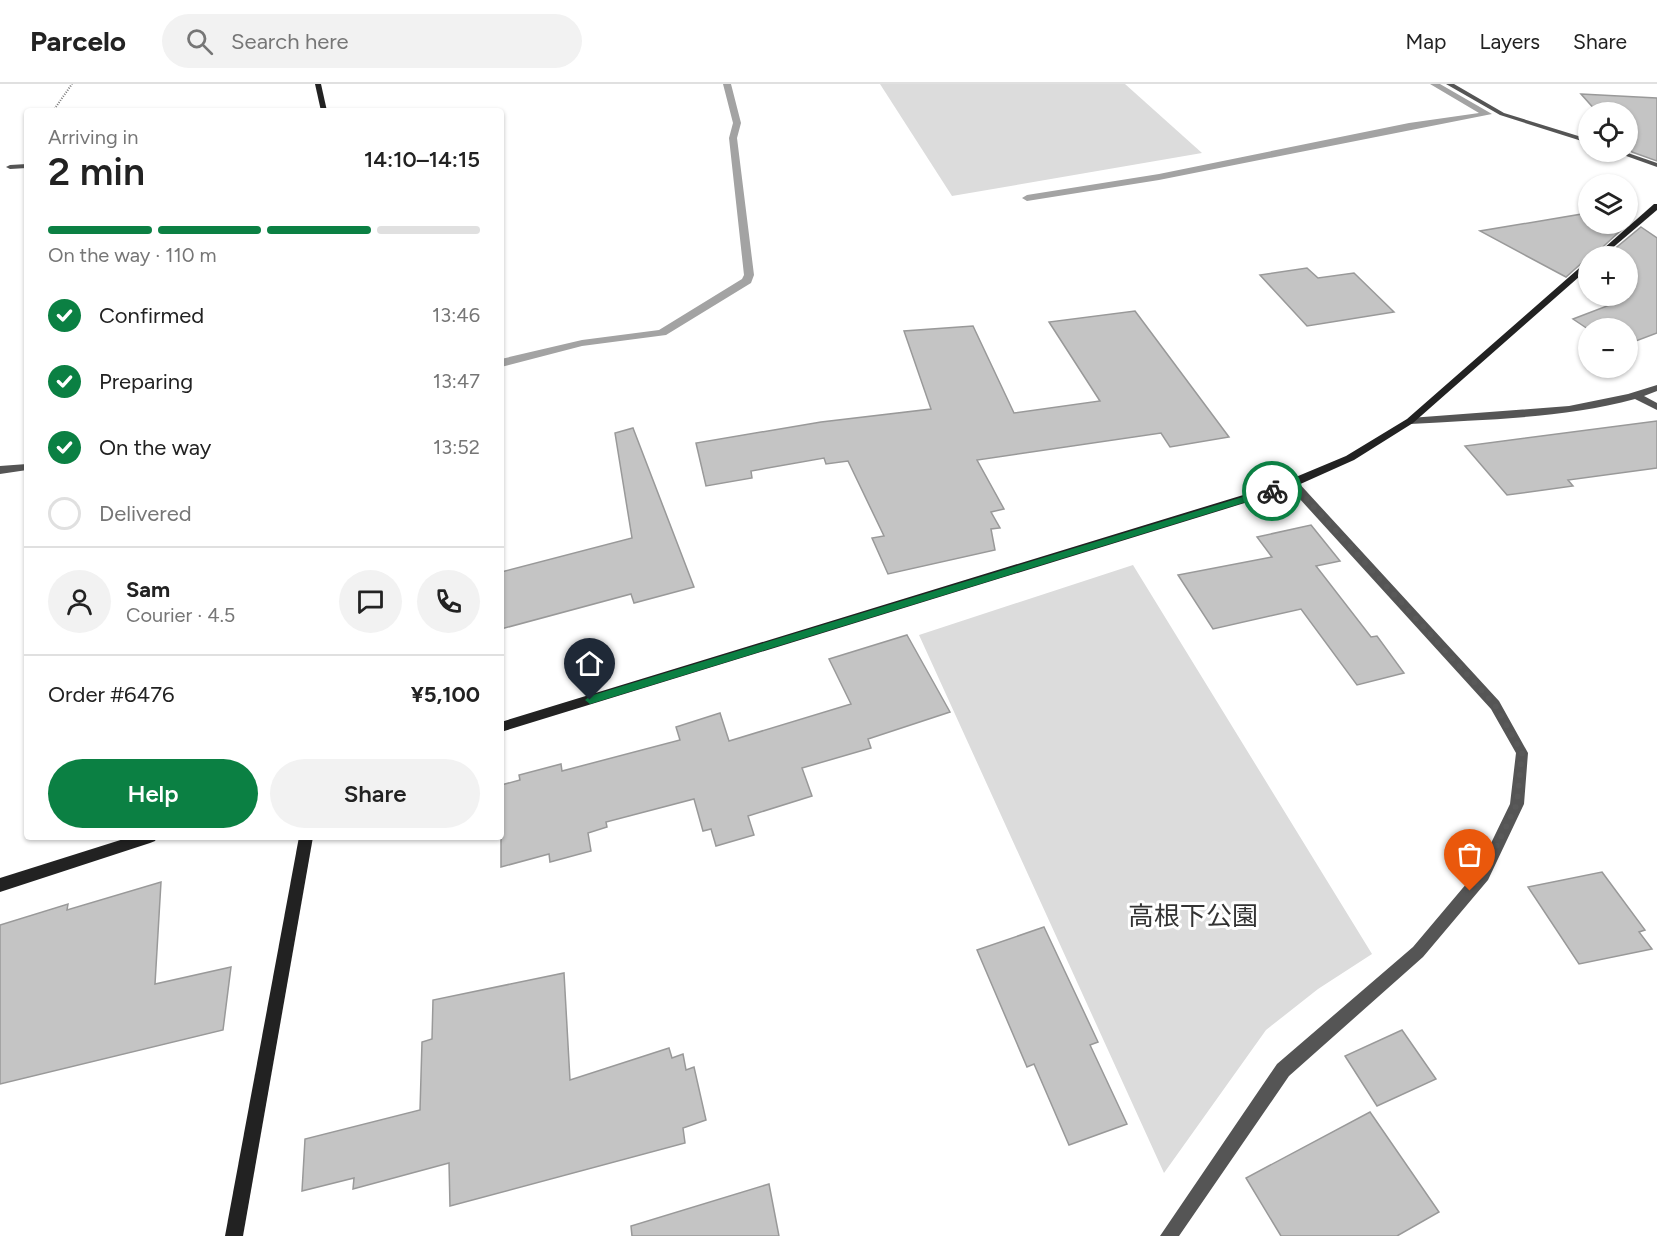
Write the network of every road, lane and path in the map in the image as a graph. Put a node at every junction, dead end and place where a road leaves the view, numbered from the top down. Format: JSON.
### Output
{"nodes":[{"id":1,"x":72,"y":84,"type":"edge"},
{"id":2,"x":318,"y":84,"type":"edge"},
{"id":3,"x":1449,"y":84,"type":"edge"},
{"id":4,"x":55,"y":108,"type":"edge"},
{"id":5,"x":323,"y":108,"type":"edge"},
{"id":6,"x":1578,"y":138,"type":"edge"},
{"id":7,"x":1638,"y":158,"type":"edge"},
{"id":8,"x":1657,"y":165,"type":"edge"},
{"id":9,"x":24,"y":166,"type":"edge"},
{"id":10,"x":10,"y":167,"type":"dead end"},
{"id":11,"x":1657,"y":206,"type":"edge"},
{"id":12,"x":1611,"y":246,"type":"edge"},
{"id":13,"x":1578,"y":275,"type":"edge"},
{"id":14,"x":1657,"y":388,"type":"edge"},
{"id":15,"x":1637,"y":396,"type":"junction"},
{"id":16,"x":1657,"y":407,"type":"edge"},
{"id":17,"x":1410,"y":421,"type":"junction"},
{"id":18,"x":24,"y":467,"type":"edge"},
{"id":19,"x":0,"y":470,"type":"edge"},
{"id":20,"x":1292,"y":483,"type":"junction"},
{"id":21,"x":504,"y":726,"type":"edge"},
{"id":22,"x":141,"y":840,"type":"edge"},
{"id":23,"x":305,"y":840,"type":"edge"},
{"id":24,"x":0,"y":885,"type":"edge"},
{"id":25,"x":234,"y":1236,"type":"edge"},
{"id":26,"x":1169,"y":1236,"type":"edge"}],
"edges":[{"from":1,"to":4,"type":"path"},
{"from":2,"to":5,"type":"street"},
{"from":3,"to":6,"type":"street"},
{"from":7,"to":8,"type":"street"},
{"from":9,"to":10,"type":"street"},
{"from":11,"to":12,"type":"street"},
{"from":13,"to":17,"type":"street"},
{"from":14,"to":15,"type":"street"},
{"from":15,"to":16,"type":"street"},
{"from":15,"to":17,"type":"street"},
{"from":17,"to":20,"type":"street"},
{"from":18,"to":19,"type":"street"},
{"from":20,"to":21,"type":"street"},
{"from":20,"to":26,"type":"street"},
{"from":22,"to":24,"type":"street"},
{"from":23,"to":25,"type":"street"}]}
